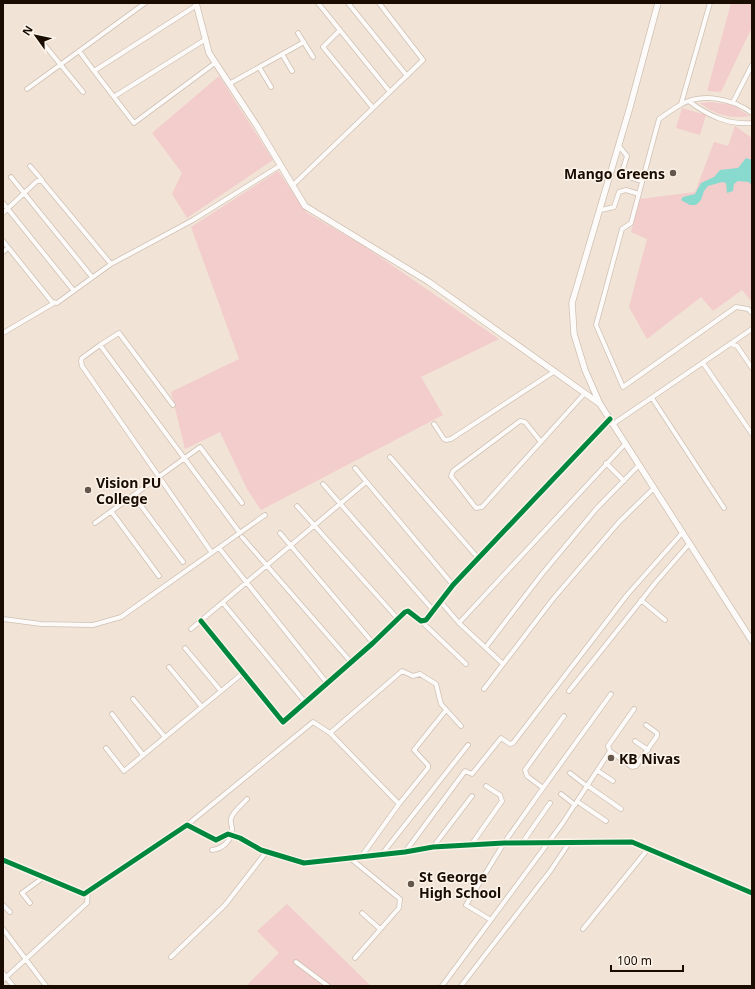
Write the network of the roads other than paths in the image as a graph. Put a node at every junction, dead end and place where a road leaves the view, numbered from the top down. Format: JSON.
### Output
{"nodes":[{"id":1,"x":145,"y":3,"type":"edge"},
{"id":2,"x":318,"y":3,"type":"edge"},
{"id":3,"x":348,"y":3,"type":"edge"},
{"id":4,"x":379,"y":3,"type":"edge"},
{"id":5,"x":658,"y":3,"type":"edge"},
{"id":6,"x":710,"y":3,"type":"edge"},
{"id":7,"x":197,"y":4,"type":"edge"},
{"id":8,"x":340,"y":30,"type":"junction"},
{"id":9,"x":298,"y":33,"type":"dead end"},
{"id":10,"x":206,"y":39,"type":"junction"},
{"id":11,"x":42,"y":42,"type":"dead end"},
{"id":12,"x":304,"y":42,"type":"junction"},
{"id":13,"x":79,"y":51,"type":"junction"},
{"id":14,"x":282,"y":54,"type":"junction"},
{"id":15,"x":313,"y":57,"type":"dead end"},
{"id":16,"x":215,"y":63,"type":"junction"},
{"id":17,"x":60,"y":65,"type":"junction"},
{"id":18,"x":752,"y":65,"type":"edge"},
{"id":19,"x":259,"y":67,"type":"junction"},
{"id":20,"x":94,"y":71,"type":"junction"},
{"id":21,"x":292,"y":71,"type":"dead end"},
{"id":22,"x":406,"y":76,"type":"junction"},
{"id":23,"x":230,"y":84,"type":"junction"},
{"id":24,"x":271,"y":87,"type":"dead end"},
{"id":25,"x":27,"y":89,"type":"dead end"},
{"id":26,"x":83,"y":92,"type":"dead end"},
{"id":27,"x":390,"y":92,"type":"junction"},
{"id":28,"x":115,"y":96,"type":"junction"},
{"id":29,"x":690,"y":102,"type":"junction"},
{"id":30,"x":733,"y":102,"type":"junction"},
{"id":31,"x":681,"y":104,"type":"junction"},
{"id":32,"x":373,"y":108,"type":"junction"},
{"id":33,"x":752,"y":113,"type":"edge"},
{"id":34,"x":752,"y":123,"type":"edge"},
{"id":35,"x":619,"y":146,"type":"junction"},
{"id":36,"x":281,"y":165,"type":"junction"},
{"id":37,"x":30,"y":166,"type":"dead end"},
{"id":38,"x":11,"y":177,"type":"dead end"},
{"id":39,"x":42,"y":181,"type":"junction"},
{"id":40,"x":642,"y":181,"type":"junction"},
{"id":41,"x":293,"y":185,"type":"junction"},
{"id":42,"x":25,"y":193,"type":"junction"},
{"id":43,"x":638,"y":194,"type":"junction"},
{"id":44,"x":3,"y":203,"type":"edge"},
{"id":45,"x":8,"y":209,"type":"junction"},
{"id":46,"x":600,"y":210,"type":"junction"},
{"id":47,"x":3,"y":213,"type":"edge"},
{"id":48,"x":3,"y":241,"type":"edge"},
{"id":49,"x":8,"y":248,"type":"junction"},
{"id":50,"x":3,"y":252,"type":"edge"},
{"id":51,"x":111,"y":264,"type":"junction"},
{"id":52,"x":92,"y":277,"type":"junction"},
{"id":53,"x":74,"y":291,"type":"junction"},
{"id":54,"x":54,"y":303,"type":"junction"},
{"id":55,"x":752,"y":314,"type":"edge"},
{"id":56,"x":752,"y":329,"type":"edge"},
{"id":57,"x":3,"y":333,"type":"edge"},
{"id":58,"x":731,"y":344,"type":"junction"},
{"id":59,"x":100,"y":345,"type":"junction"},
{"id":60,"x":703,"y":363,"type":"junction"},
{"id":61,"x":752,"y":368,"type":"edge"},
{"id":62,"x":555,"y":371,"type":"junction"},
{"id":63,"x":585,"y":393,"type":"junction"},
{"id":64,"x":652,"y":398,"type":"junction"},
{"id":65,"x":600,"y":404,"type":"junction"},
{"id":66,"x":173,"y":405,"type":"dead end"},
{"id":67,"x":612,"y":421,"type":"junction"},
{"id":68,"x":434,"y":424,"type":"dead end"},
{"id":69,"x":752,"y":434,"type":"edge"},
{"id":70,"x":541,"y":442,"type":"junction"},
{"id":71,"x":626,"y":443,"type":"junction"},
{"id":72,"x":390,"y":457,"type":"dead end"},
{"id":73,"x":184,"y":458,"type":"junction"},
{"id":74,"x":606,"y":463,"type":"junction"},
{"id":75,"x":640,"y":465,"type":"junction"},
{"id":76,"x":354,"y":468,"type":"dead end"},
{"id":77,"x":160,"y":477,"type":"junction"},
{"id":78,"x":624,"y":481,"type":"junction"},
{"id":79,"x":366,"y":482,"type":"junction"},
{"id":80,"x":323,"y":484,"type":"dead end"},
{"id":81,"x":654,"y":488,"type":"junction"},
{"id":82,"x":133,"y":494,"type":"junction"},
{"id":83,"x":242,"y":503,"type":"dead end"},
{"id":84,"x":340,"y":504,"type":"junction"},
{"id":85,"x":297,"y":506,"type":"dead end"},
{"id":86,"x":724,"y":508,"type":"dead end"},
{"id":87,"x":111,"y":511,"type":"junction"},
{"id":88,"x":265,"y":515,"type":"dead end"},
{"id":89,"x":95,"y":523,"type":"dead end"},
{"id":90,"x":314,"y":525,"type":"junction"},
{"id":91,"x":682,"y":532,"type":"junction"},
{"id":92,"x":280,"y":533,"type":"dead end"},
{"id":93,"x":241,"y":535,"type":"junction"},
{"id":94,"x":690,"y":543,"type":"junction"},
{"id":95,"x":291,"y":545,"type":"junction"},
{"id":96,"x":219,"y":548,"type":"junction"},
{"id":97,"x":212,"y":553,"type":"junction"},
{"id":98,"x":478,"y":558,"type":"junction"},
{"id":99,"x":183,"y":562,"type":"dead end"},
{"id":100,"x":266,"y":566,"type":"junction"},
{"id":101,"x":158,"y":576,"type":"dead end"},
{"id":102,"x":246,"y":582,"type":"junction"},
{"id":103,"x":452,"y":585,"type":"junction"},
{"id":104,"x":641,"y":600,"type":"junction"},
{"id":105,"x":440,"y":601,"type":"junction"},
{"id":106,"x":223,"y":602,"type":"junction"},
{"id":107,"x":433,"y":610,"type":"junction"},
{"id":108,"x":3,"y":619,"type":"edge"},
{"id":109,"x":398,"y":619,"type":"junction"},
{"id":110,"x":665,"y":620,"type":"dead end"},
{"id":111,"x":201,"y":621,"type":"junction"},
{"id":112,"x":421,"y":621,"type":"junction"},
{"id":113,"x":459,"y":624,"type":"junction"},
{"id":114,"x":191,"y":629,"type":"dead end"},
{"id":115,"x":752,"y":641,"type":"edge"},
{"id":116,"x":373,"y":643,"type":"junction"},
{"id":117,"x":486,"y":647,"type":"junction"},
{"id":118,"x":185,"y":648,"type":"dead end"},
{"id":119,"x":351,"y":662,"type":"junction"},
{"id":120,"x":502,"y":663,"type":"junction"},
{"id":121,"x":466,"y":664,"type":"dead end"},
{"id":122,"x":169,"y":667,"type":"dead end"},
{"id":123,"x":243,"y":673,"type":"junction"},
{"id":124,"x":327,"y":683,"type":"junction"},
{"id":125,"x":484,"y":688,"type":"dead end"},
{"id":126,"x":220,"y":691,"type":"junction"},
{"id":127,"x":569,"y":691,"type":"dead end"},
{"id":128,"x":611,"y":694,"type":"dead end"},
{"id":129,"x":134,"y":699,"type":"dead end"},
{"id":130,"x":305,"y":702,"type":"junction"},
{"id":131,"x":202,"y":706,"type":"junction"},
{"id":132,"x":634,"y":709,"type":"dead end"},
{"id":133,"x":446,"y":710,"type":"junction"},
{"id":134,"x":112,"y":714,"type":"dead end"},
{"id":135,"x":564,"y":716,"type":"dead end"},
{"id":136,"x":646,"y":725,"type":"dead end"},
{"id":137,"x":461,"y":726,"type":"dead end"},
{"id":138,"x":330,"y":733,"type":"junction"},
{"id":139,"x":165,"y":737,"type":"junction"},
{"id":140,"x":635,"y":741,"type":"dead end"},
{"id":141,"x":468,"y":745,"type":"dead end"},
{"id":142,"x":106,"y":748,"type":"dead end"},
{"id":143,"x":648,"y":750,"type":"junction"},
{"id":144,"x":610,"y":751,"type":"junction"},
{"id":145,"x":143,"y":755,"type":"junction"},
{"id":146,"x":598,"y":770,"type":"junction"},
{"id":147,"x":570,"y":773,"type":"dead end"},
{"id":148,"x":613,"y":781,"type":"dead end"},
{"id":149,"x":486,"y":786,"type":"dead end"},
{"id":150,"x":588,"y":786,"type":"junction"},
{"id":151,"x":543,"y":788,"type":"junction"},
{"id":152,"x":561,"y":794,"type":"dead end"},
{"id":153,"x":472,"y":796,"type":"dead end"},
{"id":154,"x":247,"y":800,"type":"dead end"},
{"id":155,"x":550,"y":802,"type":"dead end"},
{"id":156,"x":399,"y":804,"type":"junction"},
{"id":157,"x":576,"y":804,"type":"junction"},
{"id":158,"x":621,"y":809,"type":"dead end"},
{"id":159,"x":606,"y":821,"type":"dead end"},
{"id":160,"x":187,"y":825,"type":"junction"},
{"id":161,"x":232,"y":835,"type":"junction"},
{"id":162,"x":504,"y":843,"type":"junction"},
{"id":163,"x":522,"y":843,"type":"junction"},
{"id":164,"x":548,"y":843,"type":"junction"},
{"id":165,"x":569,"y":843,"type":"junction"},
{"id":166,"x":471,"y":845,"type":"junction"},
{"id":167,"x":433,"y":847,"type":"junction"},
{"id":168,"x":648,"y":849,"type":"junction"},
{"id":169,"x":212,"y":850,"type":"dead end"},
{"id":170,"x":267,"y":851,"type":"junction"},
{"id":171,"x":405,"y":852,"type":"junction"},
{"id":172,"x":382,"y":854,"type":"junction"},
{"id":173,"x":361,"y":856,"type":"junction"},
{"id":174,"x":350,"y":858,"type":"junction"},
{"id":175,"x":3,"y":860,"type":"edge"},
{"id":176,"x":44,"y":877,"type":"junction"},
{"id":177,"x":88,"y":891,"type":"junction"},
{"id":178,"x":752,"y":893,"type":"edge"},
{"id":179,"x":30,"y":904,"type":"dead end"},
{"id":180,"x":3,"y":905,"type":"edge"},
{"id":181,"x":10,"y":912,"type":"dead end"},
{"id":182,"x":362,"y":913,"type":"dead end"},
{"id":183,"x":491,"y":920,"type":"junction"},
{"id":184,"x":582,"y":928,"type":"dead end"},
{"id":185,"x":3,"y":929,"type":"edge"},
{"id":186,"x":380,"y":929,"type":"junction"},
{"id":187,"x":171,"y":957,"type":"dead end"},
{"id":188,"x":355,"y":958,"type":"dead end"},
{"id":189,"x":26,"y":959,"type":"junction"},
{"id":190,"x":296,"y":962,"type":"dead end"},
{"id":191,"x":3,"y":973,"type":"edge"},
{"id":192,"x":5,"y":978,"type":"edge"},
{"id":193,"x":13,"y":986,"type":"edge"},
{"id":194,"x":46,"y":986,"type":"edge"},
{"id":195,"x":328,"y":986,"type":"edge"},
{"id":196,"x":442,"y":986,"type":"edge"},
{"id":197,"x":461,"y":986,"type":"edge"}],
"edges":[{"from":1,"to":13,"type":"street"},
{"from":2,"to":8,"type":"street"},
{"from":3,"to":22,"type":"street"},
{"from":4,"to":22,"type":"street"},
{"from":5,"to":35,"type":"street"},
{"from":6,"to":31,"type":"street"},
{"from":7,"to":10,"type":"street"},
{"from":7,"to":20,"type":"street"},
{"from":8,"to":27,"type":"street"},
{"from":8,"to":32,"type":"street"},
{"from":9,"to":12,"type":"street"},
{"from":10,"to":16,"type":"street"},
{"from":10,"to":28,"type":"street"},
{"from":11,"to":17,"type":"street"},
{"from":12,"to":14,"type":"street"},
{"from":12,"to":15,"type":"street"},
{"from":13,"to":17,"type":"street"},
{"from":13,"to":20,"type":"street"},
{"from":14,"to":19,"type":"street"},
{"from":14,"to":21,"type":"street"},
{"from":16,"to":23,"type":"street"},
{"from":16,"to":28,"type":"street"},
{"from":17,"to":25,"type":"street"},
{"from":17,"to":26,"type":"street"},
{"from":18,"to":30,"type":"street"},
{"from":19,"to":23,"type":"street"},
{"from":19,"to":24,"type":"street"},
{"from":20,"to":28,"type":"street"},
{"from":22,"to":27,"type":"street"},
{"from":23,"to":36,"type":"street"},
{"from":27,"to":32,"type":"street"},
{"from":29,"to":30,"type":"street"},
{"from":29,"to":31,"type":"street"},
{"from":29,"to":34,"type":"street"},
{"from":30,"to":33,"type":"street"},
{"from":31,"to":40,"type":"street"},
{"from":32,"to":41,"type":"street"},
{"from":35,"to":40,"type":"street"},
{"from":35,"to":46,"type":"street"},
{"from":36,"to":41,"type":"street"},
{"from":36,"to":51,"type":"street"},
{"from":37,"to":39,"type":"street"},
{"from":38,"to":42,"type":"street"},
{"from":39,"to":42,"type":"street"},
{"from":39,"to":51,"type":"street"},
{"from":40,"to":43,"type":"street"},
{"from":41,"to":62,"type":"street"},
{"from":42,"to":45,"type":"street"},
{"from":42,"to":52,"type":"street"},
{"from":43,"to":46,"type":"street"},
{"from":43,"to":55,"type":"street"},
{"from":44,"to":45,"type":"street"},
{"from":45,"to":47,"type":"street"},
{"from":45,"to":53,"type":"street"},
{"from":46,"to":65,"type":"street"},
{"from":48,"to":49,"type":"street"},
{"from":49,"to":50,"type":"street"},
{"from":49,"to":54,"type":"street"},
{"from":51,"to":52,"type":"street"},
{"from":52,"to":53,"type":"street"},
{"from":53,"to":54,"type":"street"},
{"from":54,"to":57,"type":"street"},
{"from":56,"to":58,"type":"street"},
{"from":58,"to":60,"type":"street"},
{"from":58,"to":61,"type":"street"},
{"from":59,"to":66,"type":"street"},
{"from":59,"to":73,"type":"street"},
{"from":59,"to":77,"type":"street"},
{"from":60,"to":64,"type":"street"},
{"from":60,"to":69,"type":"street"},
{"from":62,"to":63,"type":"street"},
{"from":62,"to":68,"type":"street"},
{"from":63,"to":65,"type":"street"},
{"from":63,"to":70,"type":"street"},
{"from":64,"to":67,"type":"street"},
{"from":64,"to":86,"type":"street"},
{"from":65,"to":67,"type":"street"},
{"from":67,"to":71,"type":"street"},
{"from":67,"to":98,"type":"street"},
{"from":70,"to":70,"type":"street"},
{"from":71,"to":74,"type":"street"},
{"from":71,"to":75,"type":"street"},
{"from":72,"to":98,"type":"street"},
{"from":73,"to":77,"type":"street"},
{"from":73,"to":83,"type":"street"},
{"from":73,"to":93,"type":"street"},
{"from":74,"to":78,"type":"street"},
{"from":74,"to":113,"type":"street"},
{"from":75,"to":78,"type":"street"},
{"from":75,"to":81,"type":"street"},
{"from":76,"to":79,"type":"street"},
{"from":77,"to":82,"type":"street"},
{"from":77,"to":97,"type":"street"},
{"from":78,"to":117,"type":"street"},
{"from":79,"to":84,"type":"street"},
{"from":79,"to":103,"type":"street"},
{"from":80,"to":84,"type":"street"},
{"from":81,"to":91,"type":"street"},
{"from":81,"to":120,"type":"street"},
{"from":82,"to":87,"type":"street"},
{"from":82,"to":99,"type":"street"},
{"from":84,"to":90,"type":"street"},
{"from":84,"to":107,"type":"street"},
{"from":85,"to":90,"type":"street"},
{"from":87,"to":89,"type":"street"},
{"from":87,"to":101,"type":"street"},
{"from":88,"to":93,"type":"street"},
{"from":90,"to":95,"type":"street"},
{"from":90,"to":109,"type":"street"},
{"from":91,"to":94,"type":"street"},
{"from":91,"to":171,"type":"street"},
{"from":92,"to":95,"type":"street"},
{"from":93,"to":96,"type":"street"},
{"from":93,"to":100,"type":"street"},
{"from":94,"to":104,"type":"street"},
{"from":94,"to":115,"type":"street"},
{"from":95,"to":100,"type":"street"},
{"from":95,"to":116,"type":"street"},
{"from":96,"to":97,"type":"street"},
{"from":96,"to":102,"type":"street"},
{"from":97,"to":108,"type":"street"},
{"from":98,"to":103,"type":"street"},
{"from":100,"to":102,"type":"street"},
{"from":100,"to":119,"type":"street"},
{"from":102,"to":106,"type":"street"},
{"from":102,"to":124,"type":"street"},
{"from":103,"to":105,"type":"street"},
{"from":104,"to":110,"type":"street"},
{"from":104,"to":127,"type":"street"},
{"from":105,"to":107,"type":"street"},
{"from":105,"to":113,"type":"street"},
{"from":106,"to":111,"type":"street"},
{"from":106,"to":130,"type":"street"},
{"from":107,"to":112,"type":"street"},
{"from":109,"to":112,"type":"street"},
{"from":109,"to":116,"type":"street"},
{"from":111,"to":114,"type":"street"},
{"from":111,"to":123,"type":"street"},
{"from":112,"to":121,"type":"street"},
{"from":113,"to":117,"type":"street"},
{"from":116,"to":119,"type":"street"},
{"from":117,"to":120,"type":"street"},
{"from":118,"to":126,"type":"street"},
{"from":119,"to":124,"type":"street"},
{"from":120,"to":125,"type":"street"},
{"from":122,"to":131,"type":"street"},
{"from":123,"to":126,"type":"street"},
{"from":123,"to":130,"type":"street"},
{"from":124,"to":130,"type":"street"},
{"from":126,"to":131,"type":"street"},
{"from":128,"to":151,"type":"street"},
{"from":129,"to":139,"type":"street"},
{"from":131,"to":139,"type":"street"},
{"from":132,"to":144,"type":"street"},
{"from":133,"to":137,"type":"street"},
{"from":133,"to":138,"type":"street"},
{"from":133,"to":156,"type":"street"},
{"from":134,"to":145,"type":"street"},
{"from":135,"to":151,"type":"street"},
{"from":136,"to":143,"type":"street"},
{"from":138,"to":156,"type":"street"},
{"from":138,"to":160,"type":"street"},
{"from":139,"to":145,"type":"street"},
{"from":140,"to":143,"type":"street"},
{"from":141,"to":172,"type":"street"},
{"from":142,"to":145,"type":"street"},
{"from":143,"to":144,"type":"street"},
{"from":144,"to":146,"type":"street"},
{"from":146,"to":148,"type":"street"},
{"from":146,"to":150,"type":"street"},
{"from":147,"to":150,"type":"street"},
{"from":149,"to":166,"type":"street"},
{"from":150,"to":157,"type":"street"},
{"from":150,"to":158,"type":"street"},
{"from":151,"to":162,"type":"street"},
{"from":152,"to":157,"type":"street"},
{"from":153,"to":167,"type":"street"},
{"from":154,"to":161,"type":"street"},
{"from":155,"to":163,"type":"street"},
{"from":156,"to":173,"type":"street"},
{"from":157,"to":159,"type":"street"},
{"from":157,"to":164,"type":"street"},
{"from":160,"to":161,"type":"street"},
{"from":160,"to":177,"type":"street"},
{"from":161,"to":169,"type":"street"},
{"from":161,"to":170,"type":"street"},
{"from":162,"to":163,"type":"street"},
{"from":162,"to":166,"type":"street"},
{"from":162,"to":183,"type":"street"},
{"from":163,"to":164,"type":"street"},
{"from":164,"to":165,"type":"street"},
{"from":164,"to":183,"type":"street"},
{"from":165,"to":168,"type":"street"},
{"from":165,"to":197,"type":"street"},
{"from":166,"to":167,"type":"street"},
{"from":167,"to":171,"type":"street"},
{"from":168,"to":178,"type":"street"},
{"from":168,"to":184,"type":"street"},
{"from":170,"to":174,"type":"street"},
{"from":170,"to":187,"type":"street"},
{"from":171,"to":172,"type":"street"},
{"from":172,"to":173,"type":"street"},
{"from":173,"to":174,"type":"street"},
{"from":174,"to":186,"type":"street"},
{"from":175,"to":176,"type":"street"},
{"from":176,"to":177,"type":"street"},
{"from":176,"to":179,"type":"street"},
{"from":177,"to":189,"type":"street"},
{"from":180,"to":181,"type":"street"},
{"from":182,"to":186,"type":"street"},
{"from":183,"to":196,"type":"street"},
{"from":185,"to":189,"type":"street"},
{"from":186,"to":188,"type":"street"},
{"from":189,"to":192,"type":"street"},
{"from":189,"to":194,"type":"street"},
{"from":190,"to":195,"type":"street"},
{"from":191,"to":192,"type":"street"},
{"from":192,"to":193,"type":"street"}]}
